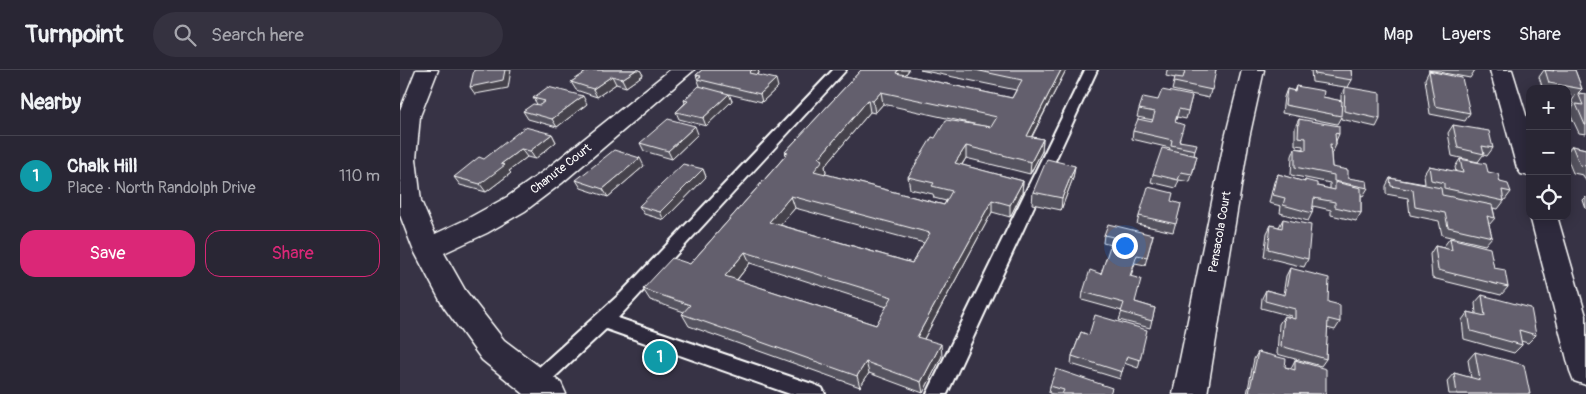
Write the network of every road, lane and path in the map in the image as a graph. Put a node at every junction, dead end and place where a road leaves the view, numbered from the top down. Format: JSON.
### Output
{"nodes":[{"id":1,"x":427,"y":70,"type":"edge"},
{"id":2,"x":683,"y":70,"type":"edge"},
{"id":3,"x":840,"y":70,"type":"edge"},
{"id":4,"x":1091,"y":70,"type":"edge"},
{"id":5,"x":1253,"y":70,"type":"edge"},
{"id":6,"x":1501,"y":70,"type":"edge"},
{"id":7,"x":1526,"y":154,"type":"edge"},
{"id":8,"x":1544,"y":220,"type":"edge"},
{"id":9,"x":426,"y":249,"type":"junction"},
{"id":10,"x":604,"y":320,"type":"junction"},
{"id":11,"x":1586,"y":371,"type":"edge"},
{"id":12,"x":542,"y":389,"type":"edge"},
{"id":13,"x":815,"y":394,"type":"edge"},
{"id":14,"x":937,"y":394,"type":"edge"},
{"id":15,"x":1190,"y":394,"type":"edge"}],
"edges":[{"from":1,"to":9,"type":"street"},
{"from":2,"to":9,"type":"street","name":"Chanute Court"},
{"from":3,"to":10,"type":"lane"},
{"from":4,"to":14,"type":"lane"},
{"from":5,"to":15,"type":"street","name":"Pensacola Court"},
{"from":6,"to":7,"type":"street"},
{"from":8,"to":11,"type":"street"},
{"from":9,"to":12,"type":"street"},
{"from":10,"to":12,"type":"lane"},
{"from":10,"to":13,"type":"lane"}]}
